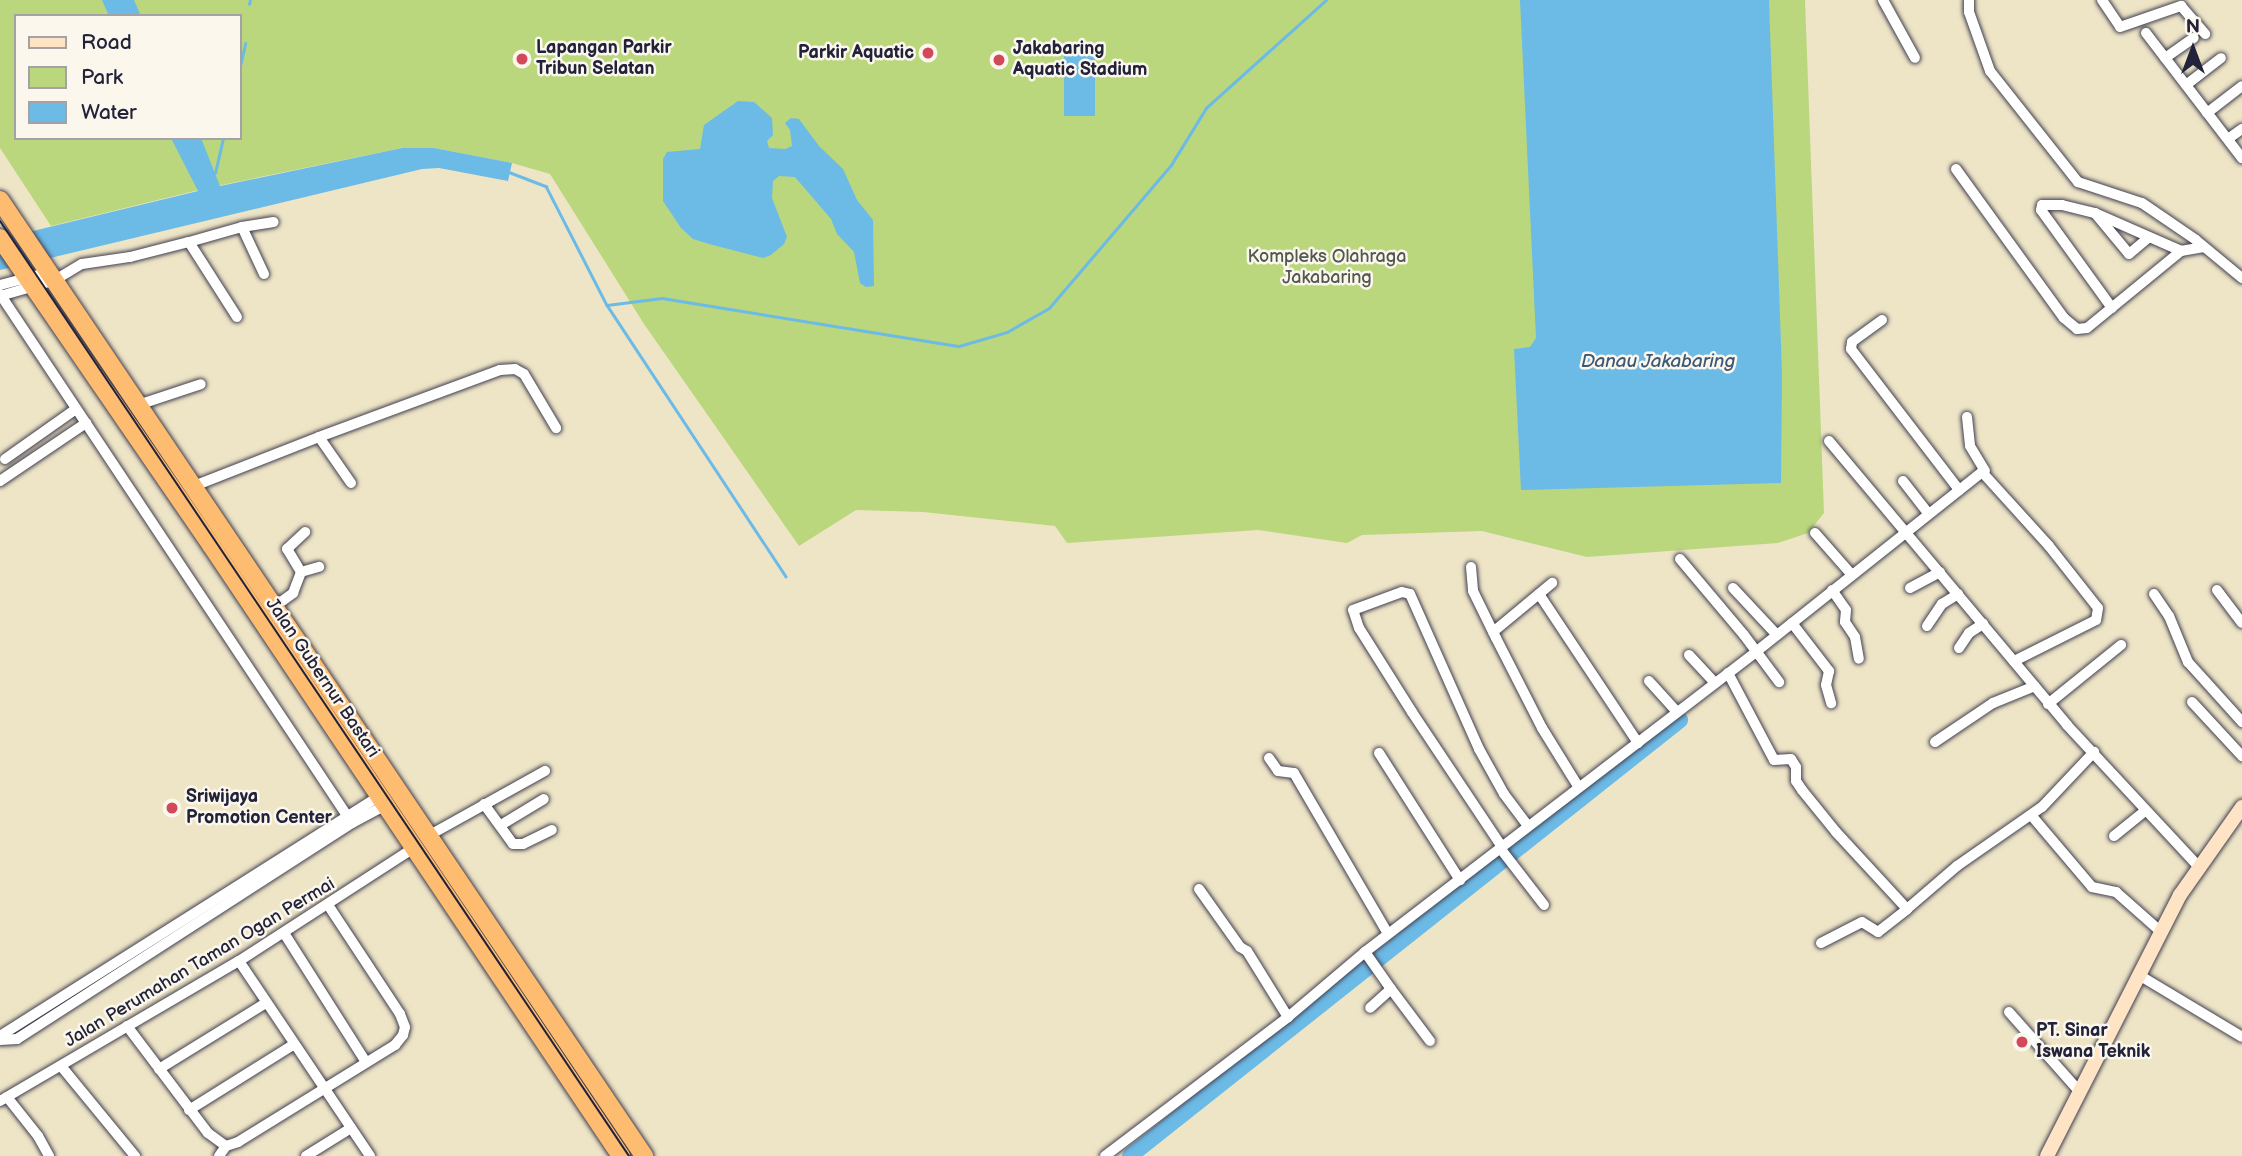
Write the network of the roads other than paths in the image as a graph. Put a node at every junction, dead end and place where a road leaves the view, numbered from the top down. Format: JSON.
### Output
{"nodes":[{"id":1,"x":1883,"y":0,"type":"edge"},
{"id":2,"x":1969,"y":0,"type":"edge"},
{"id":3,"x":2103,"y":0,"type":"edge"},
{"id":4,"x":2146,"y":33,"type":"dead end"},
{"id":5,"x":1915,"y":58,"type":"dead end"},
{"id":6,"x":2165,"y":58,"type":"junction"},
{"id":7,"x":2221,"y":58,"type":"dead end"},
{"id":8,"x":2186,"y":85,"type":"junction"},
{"id":9,"x":2242,"y":86,"type":"edge"},
{"id":10,"x":2207,"y":113,"type":"junction"},
{"id":11,"x":2242,"y":129,"type":"edge"},
{"id":12,"x":2228,"y":139,"type":"junction"},
{"id":13,"x":2242,"y":158,"type":"edge"},
{"id":14,"x":1956,"y":169,"type":"dead end"},
{"id":15,"x":0,"y":200,"type":"edge"},
{"id":16,"x":2095,"y":213,"type":"junction"},
{"id":17,"x":274,"y":222,"type":"dead end"},
{"id":18,"x":242,"y":227,"type":"junction"},
{"id":19,"x":2149,"y":237,"type":"junction"},
{"id":20,"x":0,"y":238,"type":"edge"},
{"id":21,"x":189,"y":242,"type":"junction"},
{"id":22,"x":2204,"y":247,"type":"junction"},
{"id":23,"x":2181,"y":251,"type":"junction"},
{"id":24,"x":53,"y":272,"type":"junction"},
{"id":25,"x":264,"y":274,"type":"dead end"},
{"id":26,"x":2238,"y":276,"type":"edge"},
{"id":27,"x":28,"y":280,"type":"junction"},
{"id":28,"x":0,"y":293,"type":"edge"},
{"id":29,"x":2112,"y":308,"type":"junction"},
{"id":30,"x":237,"y":317,"type":"dead end"},
{"id":31,"x":1882,"y":320,"type":"dead end"},
{"id":32,"x":201,"y":384,"type":"dead end"},
{"id":33,"x":138,"y":405,"type":"junction"},
{"id":34,"x":76,"y":409,"type":"junction"},
{"id":35,"x":1967,"y":417,"type":"dead end"},
{"id":36,"x":86,"y":423,"type":"junction"},
{"id":37,"x":556,"y":428,"type":"dead end"},
{"id":38,"x":319,"y":437,"type":"junction"},
{"id":39,"x":1829,"y":441,"type":"dead end"},
{"id":40,"x":2,"y":456,"type":"edge"},
{"id":41,"x":1985,"y":471,"type":"dead end"},
{"id":42,"x":13,"y":472,"type":"junction"},
{"id":43,"x":0,"y":481,"type":"edge"},
{"id":44,"x":1903,"y":481,"type":"dead end"},
{"id":45,"x":351,"y":483,"type":"dead end"},
{"id":46,"x":194,"y":486,"type":"junction"},
{"id":47,"x":1956,"y":486,"type":"junction"},
{"id":48,"x":1925,"y":510,"type":"junction"},
{"id":49,"x":305,"y":532,"type":"dead end"},
{"id":50,"x":1906,"y":532,"type":"junction"},
{"id":51,"x":1815,"y":533,"type":"dead end"},
{"id":52,"x":1680,"y":559,"type":"dead end"},
{"id":53,"x":319,"y":567,"type":"dead end"},
{"id":54,"x":1471,"y":567,"type":"dead end"},
{"id":55,"x":301,"y":572,"type":"junction"},
{"id":56,"x":1940,"y":572,"type":"junction"},
{"id":57,"x":1851,"y":574,"type":"junction"},
{"id":58,"x":1552,"y":583,"type":"dead end"},
{"id":59,"x":1733,"y":588,"type":"dead end"},
{"id":60,"x":1910,"y":589,"type":"dead end"},
{"id":61,"x":1832,"y":590,"type":"junction"},
{"id":62,"x":2217,"y":590,"type":"dead end"},
{"id":63,"x":1539,"y":594,"type":"junction"},
{"id":64,"x":1958,"y":594,"type":"junction"},
{"id":65,"x":2154,"y":594,"type":"dead end"},
{"id":66,"x":274,"y":607,"type":"junction"},
{"id":67,"x":1792,"y":623,"type":"junction"},
{"id":68,"x":2242,"y":623,"type":"edge"},
{"id":69,"x":1983,"y":624,"type":"junction"},
{"id":70,"x":1927,"y":626,"type":"dead end"},
{"id":71,"x":1493,"y":632,"type":"junction"},
{"id":72,"x":1777,"y":635,"type":"junction"},
{"id":73,"x":2121,"y":645,"type":"dead end"},
{"id":74,"x":1959,"y":648,"type":"dead end"},
{"id":75,"x":1757,"y":651,"type":"junction"},
{"id":76,"x":1689,"y":655,"type":"dead end"},
{"id":77,"x":1858,"y":659,"type":"dead end"},
{"id":78,"x":2014,"y":661,"type":"junction"},
{"id":79,"x":1728,"y":673,"type":"junction"},
{"id":80,"x":1649,"y":681,"type":"dead end"},
{"id":81,"x":1779,"y":682,"type":"dead end"},
{"id":82,"x":1715,"y":683,"type":"junction"},
{"id":83,"x":2035,"y":686,"type":"junction"},
{"id":84,"x":2192,"y":702,"type":"dead end"},
{"id":85,"x":1831,"y":703,"type":"dead end"},
{"id":86,"x":2048,"y":704,"type":"junction"},
{"id":87,"x":1677,"y":712,"type":"junction"},
{"id":88,"x":2242,"y":722,"type":"edge"},
{"id":89,"x":1935,"y":742,"type":"dead end"},
{"id":90,"x":1638,"y":743,"type":"junction"},
{"id":91,"x":2094,"y":752,"type":"junction"},
{"id":92,"x":1380,"y":753,"type":"dead end"},
{"id":93,"x":2242,"y":756,"type":"edge"},
{"id":94,"x":1269,"y":758,"type":"dead end"},
{"id":95,"x":545,"y":771,"type":"dead end"},
{"id":96,"x":1578,"y":786,"type":"junction"},
{"id":97,"x":544,"y":799,"type":"dead end"},
{"id":98,"x":378,"y":803,"type":"junction"},
{"id":99,"x":484,"y":804,"type":"junction"},
{"id":100,"x":2242,"y":807,"type":"edge"},
{"id":101,"x":2145,"y":811,"type":"junction"},
{"id":102,"x":2031,"y":815,"type":"junction"},
{"id":103,"x":354,"y":817,"type":"junction"},
{"id":104,"x":501,"y":825,"type":"junction"},
{"id":105,"x":1528,"y":826,"type":"junction"},
{"id":106,"x":552,"y":830,"type":"dead end"},
{"id":107,"x":2114,"y":836,"type":"dead end"},
{"id":108,"x":421,"y":842,"type":"junction"},
{"id":109,"x":1501,"y":849,"type":"junction"},
{"id":110,"x":2199,"y":867,"type":"junction"},
{"id":111,"x":1460,"y":880,"type":"junction"},
{"id":112,"x":1199,"y":889,"type":"dead end"},
{"id":113,"x":328,"y":905,"type":"junction"},
{"id":114,"x":1544,"y":905,"type":"dead end"},
{"id":115,"x":1907,"y":909,"type":"junction"},
{"id":116,"x":2161,"y":932,"type":"junction"},
{"id":117,"x":284,"y":933,"type":"junction"},
{"id":118,"x":1388,"y":934,"type":"junction"},
{"id":119,"x":1821,"y":943,"type":"dead end"},
{"id":120,"x":1370,"y":960,"type":"junction"},
{"id":121,"x":239,"y":961,"type":"junction"},
{"id":122,"x":2138,"y":975,"type":"junction"},
{"id":123,"x":1391,"y":989,"type":"junction"},
{"id":124,"x":266,"y":1003,"type":"junction"},
{"id":125,"x":1370,"y":1008,"type":"dead end"},
{"id":126,"x":2009,"y":1012,"type":"dead end"},
{"id":127,"x":1287,"y":1017,"type":"junction"},
{"id":128,"x":127,"y":1026,"type":"junction"},
{"id":129,"x":2242,"y":1037,"type":"edge"},
{"id":130,"x":0,"y":1038,"type":"edge"},
{"id":131,"x":1430,"y":1041,"type":"dead end"},
{"id":132,"x":293,"y":1045,"type":"junction"},
{"id":133,"x":571,"y":1050,"type":"junction"},
{"id":134,"x":554,"y":1057,"type":"junction"},
{"id":135,"x":366,"y":1062,"type":"junction"},
{"id":136,"x":61,"y":1066,"type":"junction"},
{"id":137,"x":159,"y":1069,"type":"junction"},
{"id":138,"x":323,"y":1088,"type":"junction"},
{"id":139,"x":2079,"y":1091,"type":"junction"},
{"id":140,"x":3,"y":1099,"type":"edge"},
{"id":141,"x":189,"y":1110,"type":"junction"},
{"id":142,"x":351,"y":1128,"type":"junction"},
{"id":143,"x":226,"y":1146,"type":"junction"},
{"id":144,"x":49,"y":1156,"type":"edge"},
{"id":145,"x":135,"y":1156,"type":"edge"},
{"id":146,"x":219,"y":1156,"type":"edge"},
{"id":147,"x":306,"y":1156,"type":"edge"},
{"id":148,"x":370,"y":1156,"type":"edge"},
{"id":149,"x":621,"y":1156,"type":"edge"},
{"id":150,"x":644,"y":1156,"type":"edge"},
{"id":151,"x":1105,"y":1156,"type":"edge"},
{"id":152,"x":2047,"y":1156,"type":"edge"}],
"edges":[{"from":1,"to":5,"type":"street"},
{"from":2,"to":22,"type":"street"},
{"from":3,"to":6,"type":"street"},
{"from":4,"to":6,"type":"street"},
{"from":6,"to":8,"type":"street"},
{"from":7,"to":8,"type":"street"},
{"from":8,"to":10,"type":"street"},
{"from":9,"to":10,"type":"street"},
{"from":10,"to":12,"type":"street"},
{"from":11,"to":12,"type":"street"},
{"from":12,"to":13,"type":"street"},
{"from":14,"to":29,"type":"street"},
{"from":15,"to":24,"type":"highway","name":"Jalan Gubernur Bastari"},
{"from":16,"to":19,"type":"street"},
{"from":16,"to":19,"type":"street"},
{"from":16,"to":29,"type":"street"},
{"from":17,"to":18,"type":"street"},
{"from":18,"to":21,"type":"street"},
{"from":18,"to":25,"type":"street"},
{"from":19,"to":23,"type":"street"},
{"from":20,"to":27,"type":"highway","name":"Jalan Gubernur Bastari"},
{"from":21,"to":24,"type":"street"},
{"from":21,"to":30,"type":"street"},
{"from":22,"to":23,"type":"street"},
{"from":22,"to":26,"type":"street"},
{"from":23,"to":29,"type":"street"},
{"from":24,"to":27,"type":"street"},
{"from":24,"to":33,"type":"highway","name":"Jalan Gubernur Bastari"},
{"from":27,"to":28,"type":"street"},
{"from":27,"to":98,"type":"highway","name":"Jalan Gubernur Bastari"},
{"from":28,"to":34,"type":"street"},
{"from":31,"to":47,"type":"street"},
{"from":32,"to":33,"type":"street"},
{"from":33,"to":46,"type":"highway","name":"Jalan Gubernur Bastari"},
{"from":34,"to":36,"type":"street"},
{"from":34,"to":40,"type":"street"},
{"from":35,"to":41,"type":"street"},
{"from":36,"to":42,"type":"street"},
{"from":36,"to":103,"type":"street"},
{"from":37,"to":38,"type":"street"},
{"from":38,"to":45,"type":"street"},
{"from":38,"to":46,"type":"street"},
{"from":39,"to":50,"type":"street"},
{"from":40,"to":42,"type":"street"},
{"from":42,"to":43,"type":"street"},
{"from":44,"to":48,"type":"street"},
{"from":46,"to":66,"type":"highway","name":"Jalan Gubernur Bastari"},
{"from":47,"to":48,"type":"street"},
{"from":47,"to":78,"type":"street"},
{"from":48,"to":50,"type":"street"},
{"from":49,"to":55,"type":"street"},
{"from":50,"to":56,"type":"street"},
{"from":50,"to":57,"type":"street"},
{"from":51,"to":57,"type":"street"},
{"from":52,"to":75,"type":"street"},
{"from":53,"to":55,"type":"street"},
{"from":54,"to":71,"type":"street"},
{"from":55,"to":66,"type":"street"},
{"from":56,"to":60,"type":"street"},
{"from":56,"to":64,"type":"street"},
{"from":57,"to":61,"type":"street"},
{"from":58,"to":63,"type":"street"},
{"from":59,"to":72,"type":"street"},
{"from":61,"to":67,"type":"street"},
{"from":61,"to":77,"type":"street"},
{"from":62,"to":68,"type":"street"},
{"from":63,"to":71,"type":"street"},
{"from":63,"to":90,"type":"street"},
{"from":64,"to":69,"type":"street"},
{"from":64,"to":70,"type":"street"},
{"from":65,"to":88,"type":"street"},
{"from":66,"to":108,"type":"highway","name":"Jalan Gubernur Bastari"},
{"from":67,"to":72,"type":"street"},
{"from":67,"to":85,"type":"street"},
{"from":69,"to":74,"type":"street"},
{"from":69,"to":78,"type":"street"},
{"from":71,"to":96,"type":"street"},
{"from":72,"to":75,"type":"street"},
{"from":73,"to":86,"type":"street"},
{"from":75,"to":79,"type":"street"},
{"from":75,"to":81,"type":"street"},
{"from":76,"to":82,"type":"street"},
{"from":78,"to":83,"type":"street"},
{"from":79,"to":82,"type":"street"},
{"from":79,"to":115,"type":"street"},
{"from":80,"to":87,"type":"street"},
{"from":82,"to":87,"type":"street"},
{"from":83,"to":86,"type":"street"},
{"from":83,"to":89,"type":"street"},
{"from":84,"to":93,"type":"street"},
{"from":86,"to":91,"type":"street"},
{"from":87,"to":90,"type":"street"},
{"from":90,"to":96,"type":"street"},
{"from":91,"to":101,"type":"street"},
{"from":91,"to":102,"type":"street"},
{"from":92,"to":111,"type":"street"},
{"from":94,"to":118,"type":"street"},
{"from":95,"to":99,"type":"street","name":"Jalan Perumahan Taman Ogan Permai"},
{"from":96,"to":105,"type":"street"},
{"from":97,"to":104,"type":"street"},
{"from":98,"to":103,"type":"street"},
{"from":98,"to":108,"type":"highway","name":"Jalan Gubernur Bastari"},
{"from":99,"to":104,"type":"street"},
{"from":99,"to":108,"type":"street","name":"Jalan Perumahan Taman Ogan Permai"},
{"from":100,"to":110,"type":"street"},
{"from":101,"to":107,"type":"street"},
{"from":101,"to":110,"type":"street"},
{"from":102,"to":115,"type":"street"},
{"from":102,"to":116,"type":"street"},
{"from":103,"to":130,"type":"street"},
{"from":104,"to":106,"type":"street"},
{"from":105,"to":109,"type":"street"},
{"from":105,"to":109,"type":"street"},
{"from":108,"to":113,"type":"street","name":"Jalan Perumahan Taman Ogan Permai"},
{"from":108,"to":133,"type":"highway","name":"Jalan Gubernur Bastari"},
{"from":108,"to":134,"type":"highway","name":"Jalan Gubernur Bastari"},
{"from":109,"to":111,"type":"street"},
{"from":109,"to":114,"type":"street"},
{"from":110,"to":116,"type":"street"},
{"from":111,"to":118,"type":"street"},
{"from":112,"to":127,"type":"street"},
{"from":113,"to":117,"type":"street","name":"Jalan Perumahan Taman Ogan Permai"},
{"from":113,"to":135,"type":"street"},
{"from":115,"to":119,"type":"street"},
{"from":116,"to":122,"type":"street"},
{"from":117,"to":121,"type":"street","name":"Jalan Perumahan Taman Ogan Permai"},
{"from":117,"to":135,"type":"street"},
{"from":118,"to":120,"type":"street"},
{"from":120,"to":123,"type":"street"},
{"from":120,"to":127,"type":"street"},
{"from":121,"to":124,"type":"street"},
{"from":121,"to":128,"type":"street","name":"Jalan Perumahan Taman Ogan Permai"},
{"from":122,"to":129,"type":"street"},
{"from":122,"to":139,"type":"street"},
{"from":123,"to":125,"type":"street"},
{"from":123,"to":131,"type":"street"},
{"from":124,"to":132,"type":"street"},
{"from":124,"to":137,"type":"street"},
{"from":126,"to":139,"type":"street"},
{"from":127,"to":151,"type":"street"},
{"from":128,"to":136,"type":"street","name":"Jalan Perumahan Taman Ogan Permai"},
{"from":128,"to":137,"type":"street"},
{"from":132,"to":138,"type":"street"},
{"from":132,"to":141,"type":"street"},
{"from":133,"to":134,"type":"highway"},
{"from":133,"to":150,"type":"highway","name":"Jalan Gubernur Bastari"},
{"from":134,"to":149,"type":"highway","name":"Jalan Gubernur Bastari"},
{"from":135,"to":138,"type":"street"},
{"from":136,"to":140,"type":"street","name":"Jalan Perumahan Taman Ogan Permai"},
{"from":136,"to":145,"type":"street"},
{"from":137,"to":141,"type":"street"},
{"from":138,"to":142,"type":"street"},
{"from":138,"to":143,"type":"street"},
{"from":139,"to":152,"type":"street"},
{"from":140,"to":144,"type":"street"},
{"from":141,"to":143,"type":"street"},
{"from":142,"to":147,"type":"street"},
{"from":142,"to":148,"type":"street"},
{"from":143,"to":146,"type":"street"}]}
